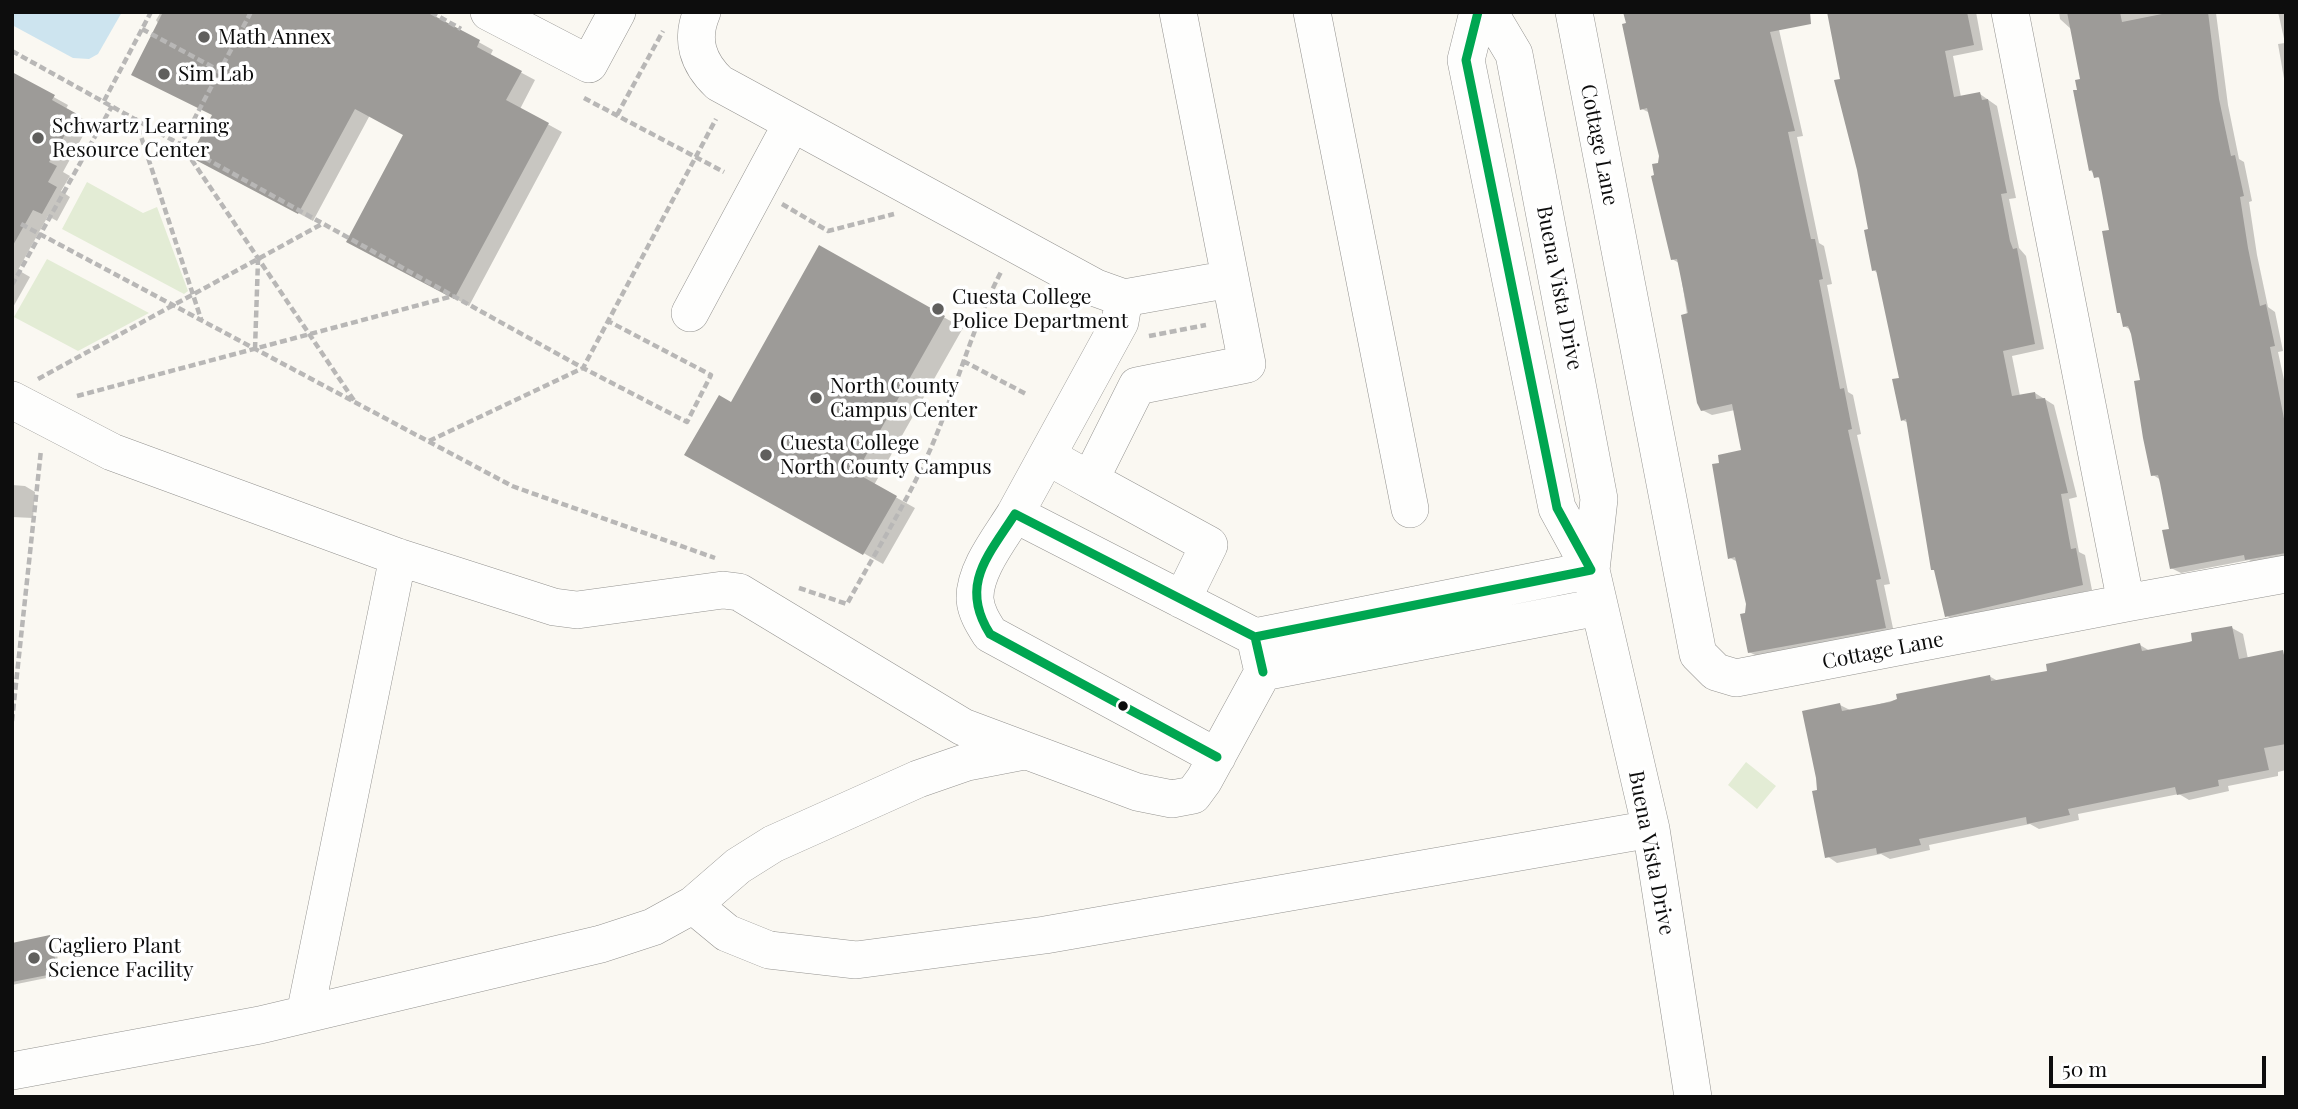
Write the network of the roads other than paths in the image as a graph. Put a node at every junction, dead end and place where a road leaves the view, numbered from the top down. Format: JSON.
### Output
{"nodes":[{"id":1,"x":489,"y":12,"type":"edge"},
{"id":2,"x":617,"y":12,"type":"edge"},
{"id":3,"x":702,"y":12,"type":"edge"},
{"id":4,"x":1178,"y":12,"type":"edge"},
{"id":5,"x":1312,"y":12,"type":"edge"},
{"id":6,"x":1478,"y":12,"type":"edge"},
{"id":7,"x":1489,"y":12,"type":"edge"},
{"id":8,"x":1574,"y":12,"type":"edge"},
{"id":9,"x":2010,"y":12,"type":"edge"},
{"id":10,"x":791,"y":125,"type":"junction"},
{"id":11,"x":1230,"y":279,"type":"junction"},
{"id":12,"x":1124,"y":298,"type":"junction"},
{"id":13,"x":690,"y":313,"type":"dead end"},
{"id":14,"x":22,"y":391,"type":"edge"},
{"id":15,"x":1047,"y":456,"type":"junction"},
{"id":16,"x":1090,"y":480,"type":"junction"},
{"id":17,"x":1410,"y":509,"type":"dead end"},
{"id":18,"x":1015,"y":514,"type":"junction"},
{"id":19,"x":398,"y":557,"type":"junction"},
{"id":20,"x":1591,"y":570,"type":"junction"},
{"id":21,"x":2286,"y":574,"type":"edge"},
{"id":22,"x":1182,"y":600,"type":"junction"},
{"id":23,"x":2126,"y":603,"type":"junction"},
{"id":24,"x":1598,"y":607,"type":"junction"},
{"id":25,"x":1259,"y":655,"type":"junction"},
{"id":26,"x":1024,"y":751,"type":"junction"},
{"id":27,"x":1217,"y":757,"type":"junction"},
{"id":28,"x":1650,"y":829,"type":"junction"},
{"id":29,"x":693,"y":905,"type":"junction"},
{"id":30,"x":304,"y":1014,"type":"junction"},
{"id":31,"x":12,"y":1071,"type":"edge"},
{"id":32,"x":1693,"y":1097,"type":"edge"}],
"edges":[{"from":1,"to":2,"type":"street"},
{"from":3,"to":10,"type":"street"},
{"from":4,"to":11,"type":"street"},
{"from":5,"to":17,"type":"street"},
{"from":6,"to":20,"type":"street","name":"Buena Vista Drive"},
{"from":7,"to":20,"type":"street","name":"Buena Vista Drive"},
{"from":8,"to":23,"type":"street","name":"Cottage Lane"},
{"from":9,"to":23,"type":"street"},
{"from":10,"to":12,"type":"street"},
{"from":10,"to":13,"type":"street"},
{"from":11,"to":12,"type":"street"},
{"from":11,"to":16,"type":"street"},
{"from":12,"to":15,"type":"street"},
{"from":14,"to":19,"type":"street"},
{"from":15,"to":16,"type":"street"},
{"from":15,"to":18,"type":"street"},
{"from":16,"to":22,"type":"street"},
{"from":18,"to":22,"type":"street"},
{"from":18,"to":27,"type":"street"},
{"from":19,"to":26,"type":"street"},
{"from":19,"to":30,"type":"street"},
{"from":20,"to":24,"type":"street","name":"Buena Vista Drive"},
{"from":20,"to":25,"type":"street"},
{"from":21,"to":23,"type":"street","name":"Cottage Lane"},
{"from":22,"to":25,"type":"street"},
{"from":24,"to":25,"type":"street"},
{"from":24,"to":28,"type":"street","name":"Buena Vista Drive"},
{"from":25,"to":27,"type":"street"},
{"from":26,"to":27,"type":"street"},
{"from":26,"to":29,"type":"street"},
{"from":28,"to":29,"type":"street"},
{"from":28,"to":32,"type":"street","name":"Buena Vista Drive"},
{"from":29,"to":30,"type":"street"},
{"from":30,"to":31,"type":"street"}]}
